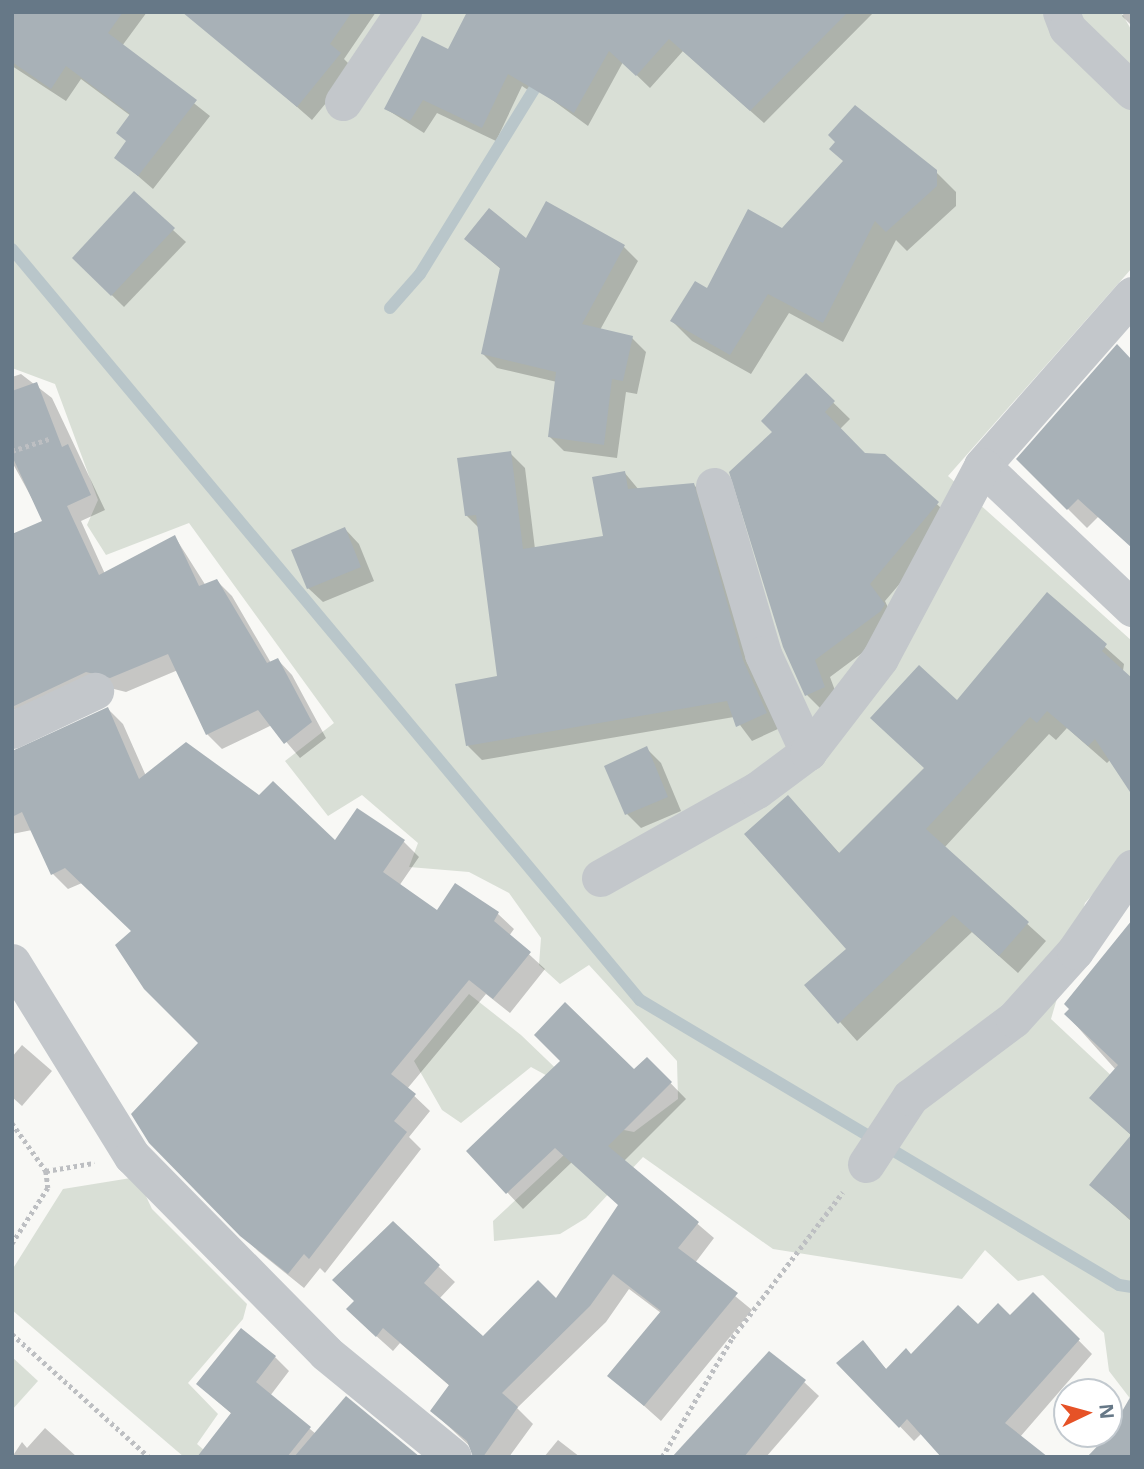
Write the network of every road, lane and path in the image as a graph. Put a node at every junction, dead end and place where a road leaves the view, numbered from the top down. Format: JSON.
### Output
{"nodes":[{"id":1,"x":403,"y":12,"type":"edge"},
{"id":2,"x":1061,"y":12,"type":"edge"},
{"id":3,"x":1132,"y":91,"type":"edge"},
{"id":4,"x":343,"y":102,"type":"dead end"},
{"id":5,"x":1132,"y":295,"type":"edge"},
{"id":6,"x":49,"y":439,"type":"dead end"},
{"id":7,"x":12,"y":451,"type":"edge"},
{"id":8,"x":982,"y":467,"type":"junction"},
{"id":9,"x":714,"y":486,"type":"dead end"},
{"id":10,"x":1132,"y":608,"type":"edge"},
{"id":11,"x":95,"y":691,"type":"dead end"},
{"id":12,"x":12,"y":730,"type":"edge"},
{"id":13,"x":808,"y":752,"type":"junction"},
{"id":14,"x":1132,"y":868,"type":"edge"},
{"id":15,"x":600,"y":878,"type":"dead end"},
{"id":16,"x":12,"y":962,"type":"edge"},
{"id":17,"x":12,"y":1123,"type":"edge"},
{"id":18,"x":866,"y":1164,"type":"joint"},
{"id":19,"x":12,"y":1244,"type":"edge"},
{"id":20,"x":12,"y":1334,"type":"edge"},
{"id":21,"x":149,"y":1457,"type":"edge"},
{"id":22,"x":453,"y":1457,"type":"edge"},
{"id":23,"x":663,"y":1457,"type":"edge"}],
"edges":[{"from":1,"to":4,"type":"street"},
{"from":2,"to":3,"type":"street"},
{"from":5,"to":8,"type":"street"},
{"from":6,"to":7,"type":"path"},
{"from":8,"to":10,"type":"street"},
{"from":8,"to":13,"type":"street"},
{"from":9,"to":13,"type":"street"},
{"from":11,"to":12,"type":"street"},
{"from":13,"to":15,"type":"street"},
{"from":14,"to":18,"type":"street"},
{"from":16,"to":22,"type":"street"},
{"from":17,"to":19,"type":"path"},
{"from":18,"to":23,"type":"path"},
{"from":20,"to":21,"type":"path"}]}
